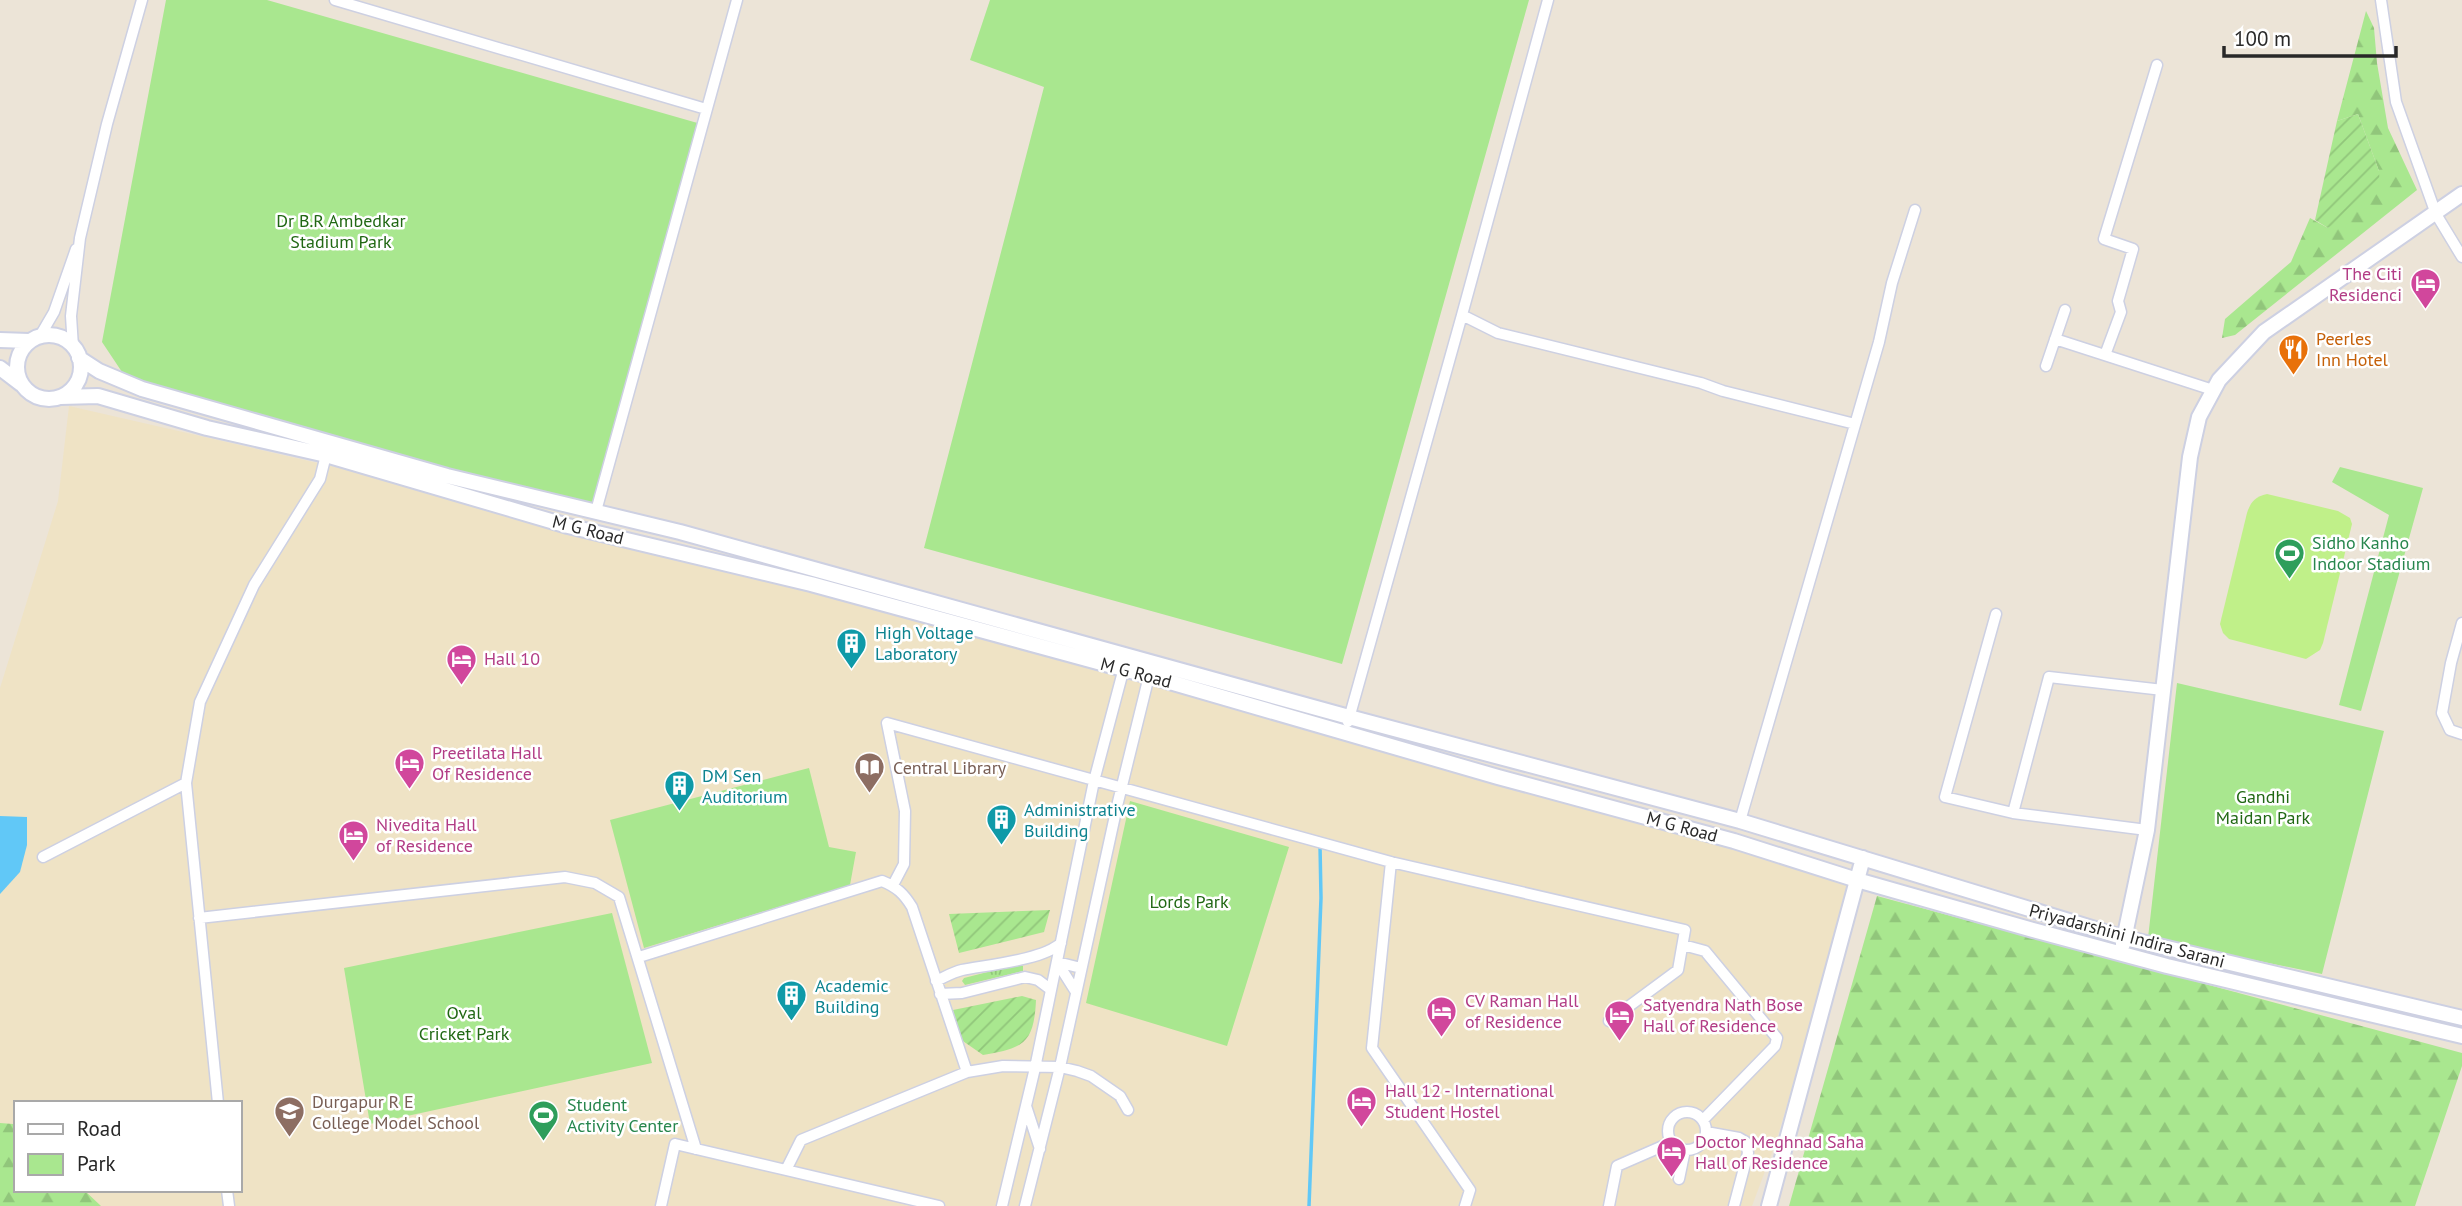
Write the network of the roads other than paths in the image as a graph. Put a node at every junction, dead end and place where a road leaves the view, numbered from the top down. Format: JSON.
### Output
{"nodes":[{"id":1,"x":142,"y":0,"type":"edge"},
{"id":2,"x":335,"y":0,"type":"edge"},
{"id":3,"x":737,"y":0,"type":"edge"},
{"id":4,"x":1548,"y":0,"type":"edge"},
{"id":5,"x":2381,"y":0,"type":"edge"},
{"id":6,"x":2157,"y":65,"type":"dead end"},
{"id":7,"x":706,"y":109,"type":"junction"},
{"id":8,"x":2462,"y":194,"type":"edge"},
{"id":9,"x":1915,"y":210,"type":"dead end"},
{"id":10,"x":2436,"y":214,"type":"junction"},
{"id":11,"x":80,"y":238,"type":"junction"},
{"id":12,"x":2462,"y":257,"type":"edge"},
{"id":13,"x":2065,"y":310,"type":"dead end"},
{"id":14,"x":1462,"y":315,"type":"junction"},
{"id":15,"x":34,"y":339,"type":"junction"},
{"id":16,"x":2055,"y":339,"type":"junction"},
{"id":17,"x":0,"y":340,"type":"edge"},
{"id":18,"x":76,"y":352,"type":"junction"},
{"id":19,"x":2105,"y":355,"type":"junction"},
{"id":20,"x":2046,"y":366,"type":"dead end"},
{"id":21,"x":0,"y":368,"type":"edge"},
{"id":22,"x":21,"y":384,"type":"junction"},
{"id":23,"x":2213,"y":390,"type":"junction"},
{"id":24,"x":60,"y":397,"type":"junction"},
{"id":25,"x":1855,"y":424,"type":"junction"},
{"id":26,"x":326,"y":456,"type":"junction"},
{"id":27,"x":596,"y":512,"type":"junction"},
{"id":28,"x":1996,"y":614,"type":"dead end"},
{"id":29,"x":2462,"y":623,"type":"edge"},
{"id":30,"x":1126,"y":663,"type":"junction"},
{"id":31,"x":1151,"y":669,"type":"junction"},
{"id":32,"x":2164,"y":690,"type":"junction"},
{"id":33,"x":1349,"y":717,"type":"junction"},
{"id":34,"x":1345,"y":733,"type":"junction"},
{"id":35,"x":2462,"y":734,"type":"edge"},
{"id":36,"x":1094,"y":781,"type":"junction"},
{"id":37,"x":186,"y":783,"type":"junction"},
{"id":38,"x":1122,"y":788,"type":"junction"},
{"id":39,"x":2013,"y":813,"type":"junction"},
{"id":40,"x":1740,"y":821,"type":"junction"},
{"id":41,"x":2147,"y":830,"type":"junction"},
{"id":42,"x":43,"y":857,"type":"dead end"},
{"id":43,"x":1863,"y":858,"type":"junction"},
{"id":44,"x":1391,"y":862,"type":"junction"},
{"id":45,"x":1857,"y":880,"type":"junction"},
{"id":46,"x":893,"y":886,"type":"junction"},
{"id":47,"x":199,"y":918,"type":"junction"},
{"id":48,"x":1061,"y":943,"type":"junction"},
{"id":49,"x":1683,"y":945,"type":"junction"},
{"id":50,"x":2123,"y":946,"type":"junction"},
{"id":51,"x":639,"y":957,"type":"junction"},
{"id":52,"x":1026,"y":957,"type":"junction"},
{"id":53,"x":1057,"y":962,"type":"junction"},
{"id":54,"x":1081,"y":968,"type":"junction"},
{"id":55,"x":1025,"y":977,"type":"junction"},
{"id":56,"x":936,"y":981,"type":"junction"},
{"id":57,"x":1050,"y":989,"type":"junction"},
{"id":58,"x":1076,"y":992,"type":"junction"},
{"id":59,"x":940,"y":994,"type":"junction"},
{"id":60,"x":2462,"y":1018,"type":"edge"},
{"id":61,"x":1609,"y":1021,"type":"dead end"},
{"id":62,"x":2462,"y":1036,"type":"edge"},
{"id":63,"x":1060,"y":1067,"type":"junction"},
{"id":64,"x":1035,"y":1068,"type":"junction"},
{"id":65,"x":967,"y":1072,"type":"junction"},
{"id":66,"x":218,"y":1101,"type":"edge"},
{"id":67,"x":1026,"y":1105,"type":"junction"},
{"id":68,"x":1128,"y":1110,"type":"dead end"},
{"id":69,"x":1703,"y":1120,"type":"junction"},
{"id":70,"x":1706,"y":1132,"type":"junction"},
{"id":71,"x":1672,"y":1142,"type":"junction"},
{"id":72,"x":696,"y":1149,"type":"junction"},
{"id":73,"x":1040,"y":1149,"type":"junction"},
{"id":74,"x":1685,"y":1150,"type":"junction"},
{"id":75,"x":786,"y":1170,"type":"junction"},
{"id":76,"x":1679,"y":1179,"type":"dead end"},
{"id":77,"x":661,"y":1206,"type":"edge"},
{"id":78,"x":939,"y":1206,"type":"edge"},
{"id":79,"x":1002,"y":1206,"type":"edge"},
{"id":80,"x":1025,"y":1206,"type":"edge"},
{"id":81,"x":1465,"y":1206,"type":"edge"},
{"id":82,"x":1609,"y":1206,"type":"edge"},
{"id":83,"x":1734,"y":1206,"type":"edge"},
{"id":84,"x":1769,"y":1206,"type":"edge"}],
"edges":[{"from":1,"to":11,"type":"street"},
{"from":2,"to":7,"type":"street"},
{"from":3,"to":7,"type":"street"},
{"from":4,"to":14,"type":"street"},
{"from":5,"to":10,"type":"street"},
{"from":6,"to":19,"type":"street"},
{"from":7,"to":27,"type":"street"},
{"from":8,"to":10,"type":"street"},
{"from":9,"to":25,"type":"street"},
{"from":10,"to":12,"type":"street"},
{"from":10,"to":23,"type":"street"},
{"from":11,"to":15,"type":"street"},
{"from":11,"to":18,"type":"street"},
{"from":13,"to":16,"type":"street"},
{"from":14,"to":25,"type":"street"},
{"from":14,"to":33,"type":"street"},
{"from":15,"to":17,"type":"street"},
{"from":15,"to":18,"type":"street"},
{"from":15,"to":22,"type":"street"},
{"from":16,"to":19,"type":"street"},
{"from":16,"to":20,"type":"street"},
{"from":18,"to":24,"type":"street"},
{"from":18,"to":27,"type":"street"},
{"from":19,"to":23,"type":"street"},
{"from":21,"to":22,"type":"street"},
{"from":22,"to":24,"type":"street"},
{"from":23,"to":32,"type":"street"},
{"from":24,"to":26,"type":"street","name":"M G Road"},
{"from":25,"to":40,"type":"street"},
{"from":26,"to":30,"type":"street","name":"M G Road"},
{"from":26,"to":37,"type":"street"},
{"from":27,"to":30,"type":"street"},
{"from":28,"to":39,"type":"street"},
{"from":29,"to":35,"type":"street"},
{"from":30,"to":31,"type":"street","name":"M G Road"},
{"from":30,"to":36,"type":"street"},
{"from":31,"to":33,"type":"street","name":"Priyadarshini Indira Sarani"},
{"from":31,"to":34,"type":"street","name":"M G Road"},
{"from":31,"to":38,"type":"street"},
{"from":32,"to":39,"type":"street"},
{"from":32,"to":41,"type":"street"},
{"from":33,"to":34,"type":"street"},
{"from":33,"to":40,"type":"street","name":"Priyadarshini Indira Sarani"},
{"from":34,"to":45,"type":"street","name":"M G Road"},
{"from":36,"to":38,"type":"street"},
{"from":36,"to":46,"type":"street"},
{"from":36,"to":48,"type":"street"},
{"from":37,"to":42,"type":"street"},
{"from":37,"to":47,"type":"street"},
{"from":38,"to":44,"type":"street"},
{"from":38,"to":54,"type":"street"},
{"from":39,"to":41,"type":"street"},
{"from":40,"to":43,"type":"street","name":"Priyadarshini Indira Sarani"},
{"from":41,"to":50,"type":"street"},
{"from":43,"to":45,"type":"street"},
{"from":43,"to":50,"type":"street","name":"Priyadarshini Indira Sarani"},
{"from":44,"to":49,"type":"street"},
{"from":44,"to":81,"type":"street"},
{"from":45,"to":50,"type":"street","name":"M G Road"},
{"from":45,"to":84,"type":"street"},
{"from":46,"to":51,"type":"street"},
{"from":46,"to":56,"type":"street"},
{"from":47,"to":51,"type":"street"},
{"from":47,"to":66,"type":"street"},
{"from":48,"to":52,"type":"street"},
{"from":48,"to":53,"type":"street"},
{"from":49,"to":61,"type":"street"},
{"from":49,"to":69,"type":"street"},
{"from":50,"to":60,"type":"street","name":"Priyadarshini Indira Sarani"},
{"from":50,"to":62,"type":"street","name":"Priyadarshini Indira Sarani"},
{"from":51,"to":72,"type":"street"},
{"from":52,"to":55,"type":"street"},
{"from":52,"to":56,"type":"street"},
{"from":53,"to":54,"type":"street"},
{"from":53,"to":57,"type":"street"},
{"from":53,"to":58,"type":"street"},
{"from":54,"to":58,"type":"street"},
{"from":55,"to":57,"type":"street"},
{"from":55,"to":59,"type":"street"},
{"from":56,"to":59,"type":"street"},
{"from":57,"to":64,"type":"street"},
{"from":58,"to":63,"type":"street"},
{"from":59,"to":65,"type":"street"},
{"from":63,"to":64,"type":"street"},
{"from":63,"to":68,"type":"street"},
{"from":63,"to":73,"type":"street"},
{"from":64,"to":65,"type":"street"},
{"from":64,"to":67,"type":"street"},
{"from":65,"to":75,"type":"street"},
{"from":67,"to":73,"type":"street"},
{"from":67,"to":79,"type":"street"},
{"from":69,"to":70,"type":"street"},
{"from":69,"to":71,"type":"street"},
{"from":70,"to":74,"type":"street"},
{"from":70,"to":83,"type":"street"},
{"from":71,"to":74,"type":"street"},
{"from":71,"to":82,"type":"street"},
{"from":72,"to":75,"type":"street"},
{"from":72,"to":77,"type":"street"},
{"from":73,"to":80,"type":"street"},
{"from":74,"to":76,"type":"street"},
{"from":75,"to":78,"type":"street"}]}
